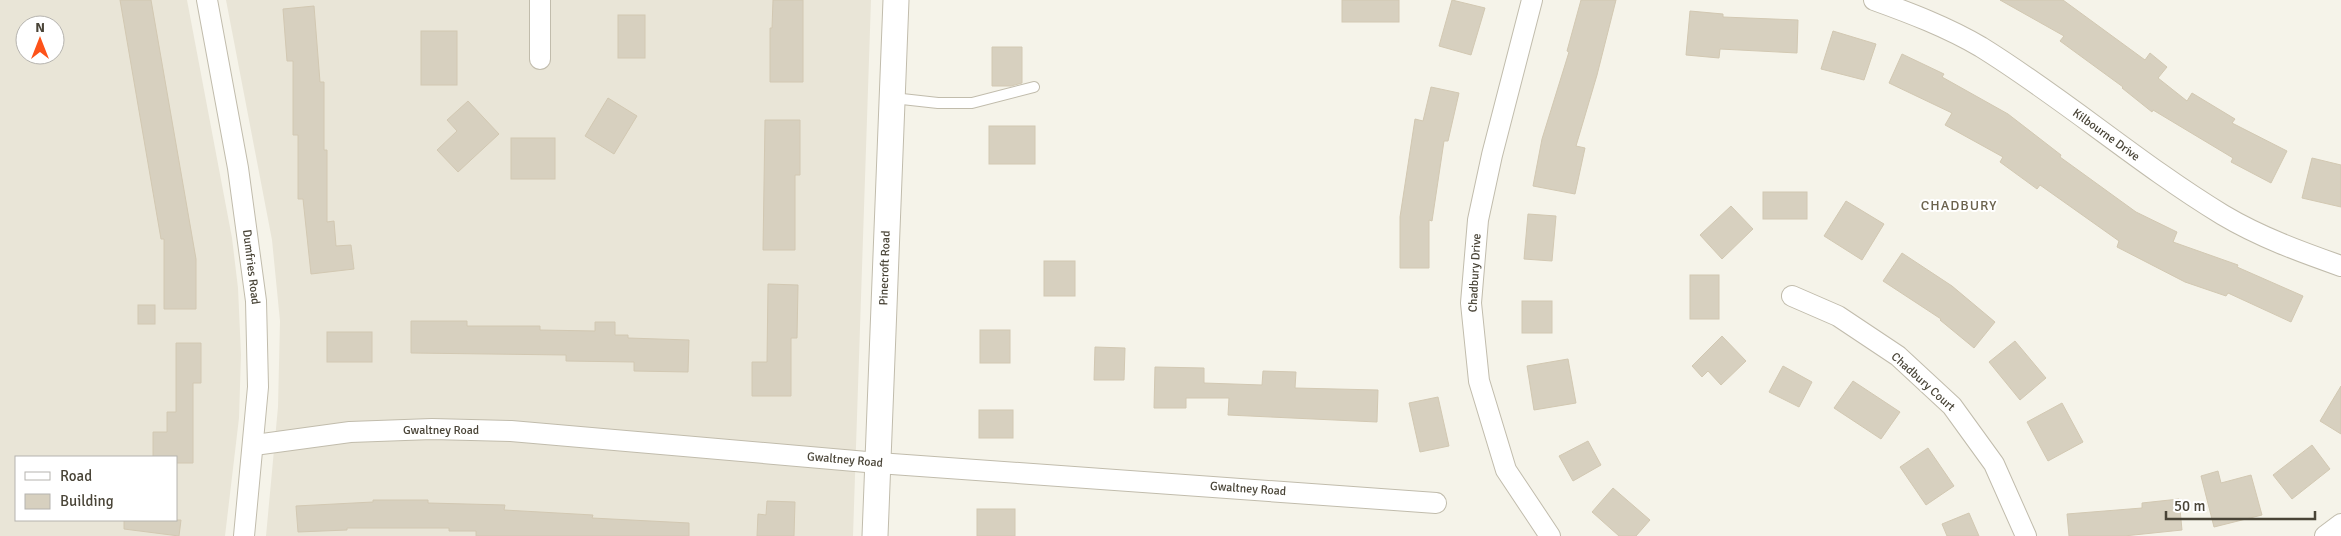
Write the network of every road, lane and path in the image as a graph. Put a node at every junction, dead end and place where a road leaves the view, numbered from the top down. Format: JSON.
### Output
{"nodes":[{"id":1,"x":207,"y":0,"type":"edge"},
{"id":2,"x":540,"y":0,"type":"edge"},
{"id":3,"x":896,"y":0,"type":"edge"},
{"id":4,"x":1532,"y":0,"type":"edge"},
{"id":5,"x":1874,"y":0,"type":"edge"},
{"id":6,"x":540,"y":59,"type":"dead end"},
{"id":7,"x":1034,"y":87,"type":"dead end"},
{"id":8,"x":892,"y":98,"type":"junction"},
{"id":9,"x":2341,"y":266,"type":"edge"},
{"id":10,"x":1792,"y":296,"type":"dead end"},
{"id":11,"x":254,"y":445,"type":"junction"},
{"id":12,"x":878,"y":463,"type":"junction"},
{"id":13,"x":1436,"y":502,"type":"dead end"},
{"id":14,"x":2341,"y":524,"type":"edge"},
{"id":15,"x":244,"y":536,"type":"edge"},
{"id":16,"x":875,"y":536,"type":"edge"},
{"id":17,"x":1550,"y":536,"type":"edge"},
{"id":18,"x":2026,"y":536,"type":"edge"},
{"id":19,"x":2324,"y":536,"type":"edge"}],
"edges":[{"from":1,"to":11,"type":"street","name":"Dumfries Road"},
{"from":2,"to":6,"type":"street"},
{"from":3,"to":8,"type":"street","name":"Pinecroft Road"},
{"from":4,"to":17,"type":"street","name":"Chadbury Drive"},
{"from":5,"to":9,"type":"street","name":"Kilbourne Drive"},
{"from":7,"to":8,"type":"lane"},
{"from":8,"to":12,"type":"street","name":"Pinecroft Road"},
{"from":10,"to":18,"type":"street","name":"Chadbury Court"},
{"from":11,"to":12,"type":"street","name":"Gwaltney Road"},
{"from":11,"to":15,"type":"street","name":"Dumfries Road"},
{"from":12,"to":13,"type":"street","name":"Gwaltney Road"},
{"from":12,"to":16,"type":"street","name":"Pinecroft Road"},
{"from":14,"to":19,"type":"street"}]}
